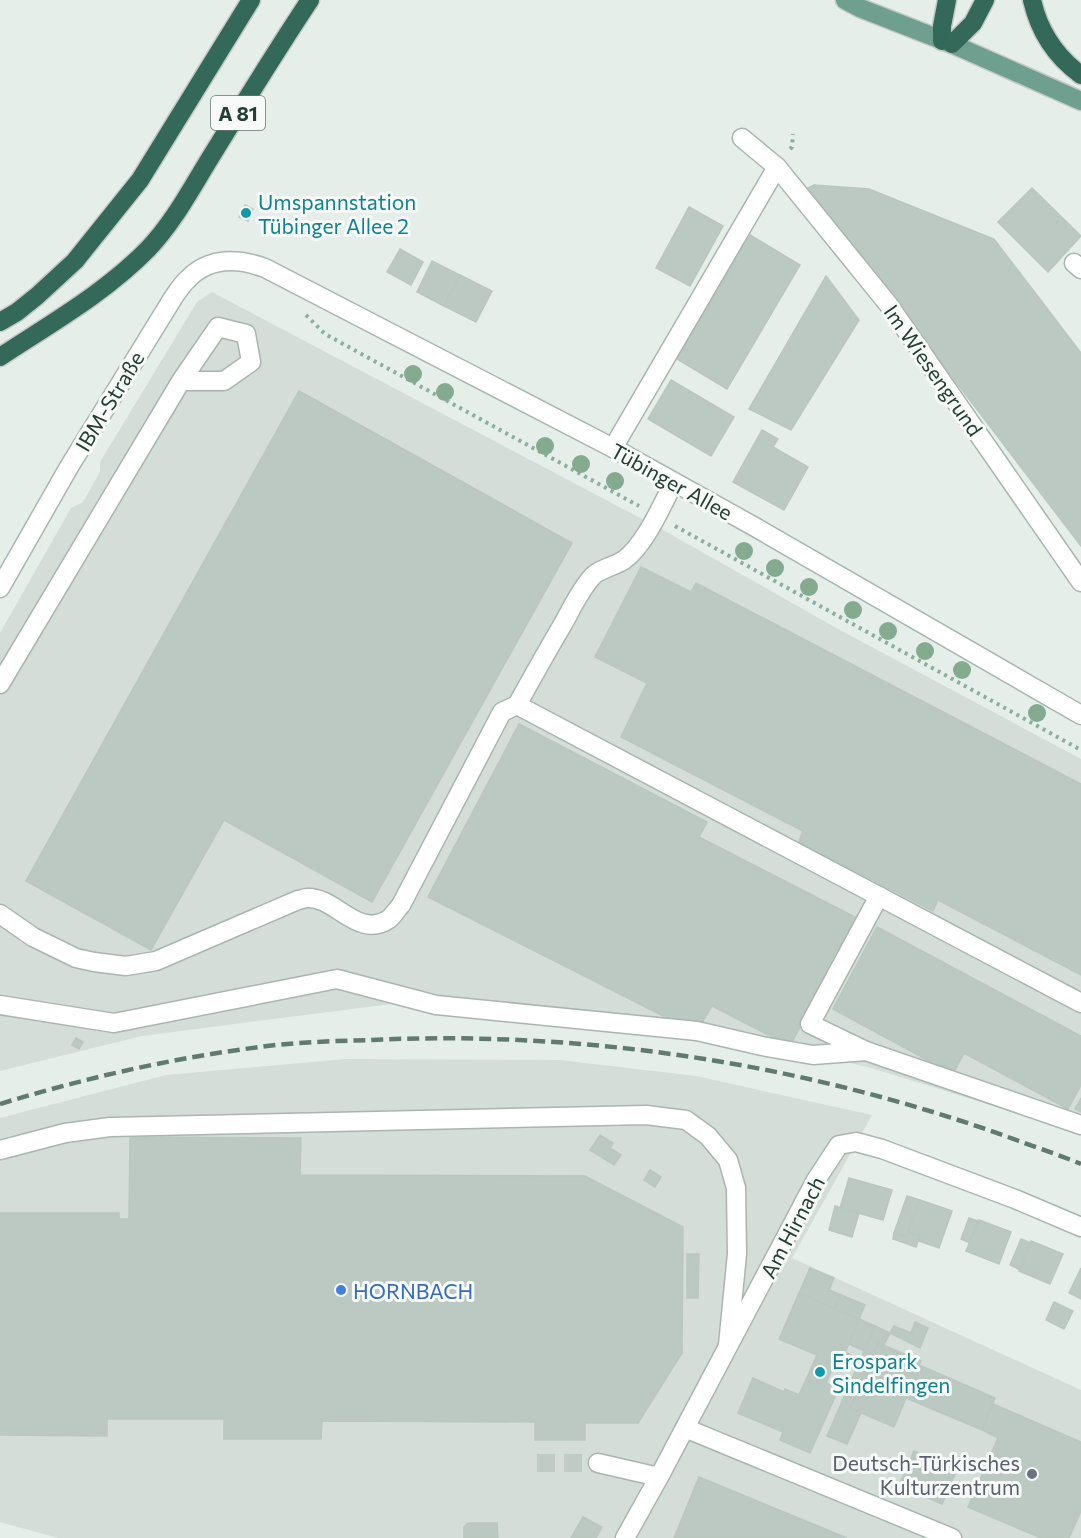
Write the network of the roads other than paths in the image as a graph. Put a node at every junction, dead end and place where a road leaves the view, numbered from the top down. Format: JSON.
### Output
{"nodes":[{"id":1,"x":251,"y":0,"type":"edge"},
{"id":2,"x":310,"y":0,"type":"edge"},
{"id":3,"x":845,"y":0,"type":"edge"},
{"id":4,"x":947,"y":0,"type":"edge"},
{"id":5,"x":985,"y":0,"type":"edge"},
{"id":6,"x":1032,"y":0,"type":"edge"},
{"id":7,"x":947,"y":42,"type":"junction"},
{"id":8,"x":1081,"y":75,"type":"edge"},
{"id":9,"x":1081,"y":101,"type":"edge"},
{"id":10,"x":742,"y":138,"type":"dead end"},
{"id":11,"x":777,"y":166,"type":"junction"},
{"id":12,"x":254,"y":264,"type":"joint"},
{"id":13,"x":0,"y":322,"type":"edge"},
{"id":14,"x":0,"y":357,"type":"edge"},
{"id":15,"x":181,"y":381,"type":"dead end"},
{"id":16,"x":613,"y":448,"type":"junction"},
{"id":17,"x":674,"y":482,"type":"junction"},
{"id":18,"x":1081,"y":582,"type":"edge"},
{"id":19,"x":0,"y":588,"type":"edge"},
{"id":20,"x":0,"y":684,"type":"edge"},
{"id":21,"x":517,"y":705,"type":"junction"},
{"id":22,"x":1079,"y":710,"type":"edge"},
{"id":23,"x":879,"y":896,"type":"junction"},
{"id":24,"x":0,"y":914,"type":"edge"},
{"id":25,"x":1081,"y":1003,"type":"edge"},
{"id":26,"x":0,"y":1005,"type":"edge"},
{"id":27,"x":866,"y":1051,"type":"junction"},
{"id":28,"x":1081,"y":1125,"type":"edge"},
{"id":29,"x":0,"y":1150,"type":"edge"},
{"id":30,"x":1081,"y":1227,"type":"edge"},
{"id":31,"x":728,"y":1345,"type":"junction"},
{"id":32,"x":685,"y":1428,"type":"junction"},
{"id":33,"x":598,"y":1462,"type":"tunnel mouth"},
{"id":34,"x":659,"y":1477,"type":"junction"},
{"id":35,"x":625,"y":1538,"type":"edge"},
{"id":36,"x":952,"y":1538,"type":"edge"}],
"edges":[{"from":1,"to":13,"type":"highway","number":"A 81"},
{"from":2,"to":14,"type":"highway","number":"A 81"},
{"from":3,"to":7,"type":"main road"},
{"from":4,"to":7,"type":"highway"},
{"from":5,"to":7,"type":"highway"},
{"from":6,"to":8,"type":"highway"},
{"from":7,"to":9,"type":"main road"},
{"from":10,"to":11,"type":"street","name":"Im Wiesengrund"},
{"from":11,"to":16,"type":"street"},
{"from":11,"to":18,"type":"street","name":"Im Wiesengrund"},
{"from":12,"to":16,"type":"street","name":"Tübinger Allee"},
{"from":12,"to":19,"type":"street","name":"IBM-Straße"},
{"from":15,"to":20,"type":"street"},
{"from":16,"to":17,"type":"street","name":"Tübinger Allee"},
{"from":17,"to":21,"type":"street"},
{"from":17,"to":22,"type":"street","name":"Tübinger Allee"},
{"from":21,"to":23,"type":"street"},
{"from":21,"to":24,"type":"street"},
{"from":23,"to":25,"type":"street"},
{"from":23,"to":27,"type":"street"},
{"from":26,"to":27,"type":"street"},
{"from":27,"to":28,"type":"street"},
{"from":29,"to":31,"type":"street"},
{"from":30,"to":31,"type":"street","name":"Am Hirnach"},
{"from":31,"to":32,"type":"street","name":"Am Hirnach"},
{"from":32,"to":34,"type":"street","name":"Am Hirnach"},
{"from":32,"to":36,"type":"street"},
{"from":33,"to":34,"type":"street"},
{"from":34,"to":35,"type":"street","name":"Am Hirnach"}]}
